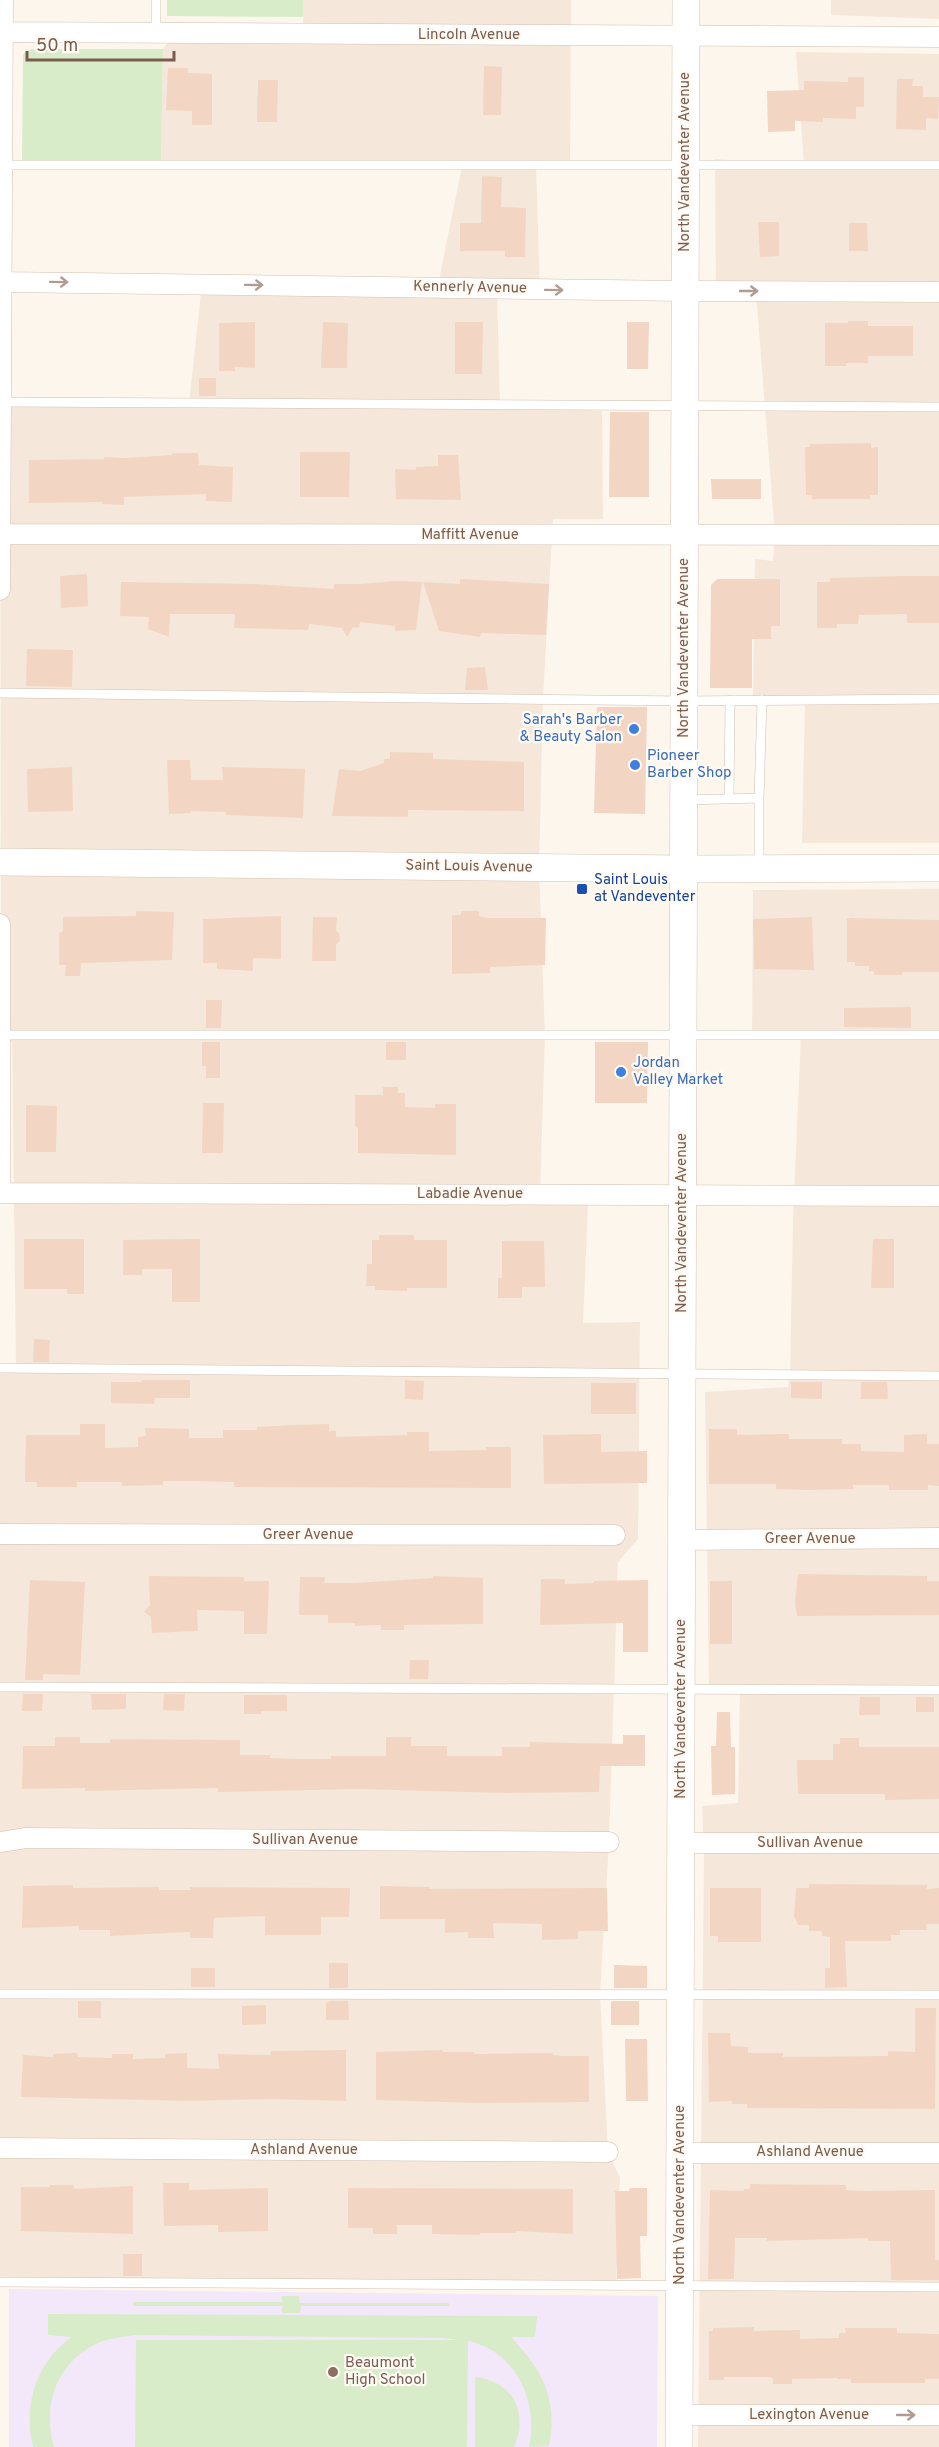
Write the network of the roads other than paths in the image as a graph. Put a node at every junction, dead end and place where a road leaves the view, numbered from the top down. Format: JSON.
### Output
{"nodes":[{"id":1,"x":3,"y":0,"type":"edge"},
{"id":2,"x":156,"y":0,"type":"edge"},
{"id":3,"x":686,"y":0,"type":"edge"},
{"id":4,"x":1,"y":32,"type":"edge"},
{"id":5,"x":156,"y":33,"type":"junction"},
{"id":6,"x":686,"y":36,"type":"junction"},
{"id":7,"x":939,"y":37,"type":"edge"},
{"id":8,"x":1,"y":165,"type":"edge"},
{"id":9,"x":685,"y":165,"type":"junction"},
{"id":10,"x":939,"y":165,"type":"edge"},
{"id":11,"x":0,"y":189,"type":"edge"},
{"id":12,"x":0,"y":282,"type":"edge"},
{"id":13,"x":685,"y":291,"type":"junction"},
{"id":14,"x":939,"y":292,"type":"edge"},
{"id":15,"x":1,"y":351,"type":"edge"},
{"id":16,"x":2,"y":402,"type":"junction"},
{"id":17,"x":685,"y":406,"type":"junction"},
{"id":18,"x":939,"y":407,"type":"edge"},
{"id":19,"x":1,"y":504,"type":"edge"},
{"id":20,"x":1,"y":534,"type":"edge"},
{"id":21,"x":684,"y":535,"type":"junction"},
{"id":22,"x":939,"y":535,"type":"edge"},
{"id":23,"x":0,"y":590,"type":"edge"},
{"id":24,"x":0,"y":693,"type":"edge"},
{"id":25,"x":939,"y":699,"type":"edge"},
{"id":26,"x":730,"y":700,"type":"junction"},
{"id":27,"x":762,"y":700,"type":"junction"},
{"id":28,"x":684,"y":701,"type":"junction"},
{"id":29,"x":759,"y":798,"type":"junction"},
{"id":30,"x":729,"y":799,"type":"junction"},
{"id":31,"x":684,"y":800,"type":"junction"},
{"id":32,"x":0,"y":862,"type":"edge"},
{"id":33,"x":939,"y":868,"type":"edge"},
{"id":34,"x":684,"y":869,"type":"junction"},
{"id":35,"x":759,"y":869,"type":"junction"},
{"id":36,"x":0,"y":924,"type":"edge"},
{"id":37,"x":1,"y":1035,"type":"edge"},
{"id":38,"x":683,"y":1035,"type":"junction"},
{"id":39,"x":939,"y":1035,"type":"edge"},
{"id":40,"x":0,"y":1191,"type":"edge"},
{"id":41,"x":682,"y":1194,"type":"junction"},
{"id":42,"x":939,"y":1196,"type":"edge"},
{"id":43,"x":0,"y":1368,"type":"edge"},
{"id":44,"x":682,"y":1374,"type":"junction"},
{"id":45,"x":939,"y":1376,"type":"edge"},
{"id":46,"x":0,"y":1534,"type":"edge"},
{"id":47,"x":615,"y":1535,"type":"dead end"},
{"id":48,"x":939,"y":1538,"type":"edge"},
{"id":49,"x":682,"y":1540,"type":"junction"},
{"id":50,"x":0,"y":1687,"type":"edge"},
{"id":51,"x":681,"y":1689,"type":"junction"},
{"id":52,"x":939,"y":1690,"type":"edge"},
{"id":53,"x":0,"y":1842,"type":"edge"},
{"id":54,"x":609,"y":1842,"type":"dead end"},
{"id":55,"x":681,"y":1843,"type":"junction"},
{"id":56,"x":939,"y":1843,"type":"edge"},
{"id":57,"x":0,"y":1994,"type":"edge"},
{"id":58,"x":681,"y":1994,"type":"junction"},
{"id":59,"x":939,"y":1995,"type":"edge"},
{"id":60,"x":0,"y":2148,"type":"edge"},
{"id":61,"x":608,"y":2152,"type":"dead end"},
{"id":62,"x":680,"y":2152,"type":"junction"},
{"id":63,"x":939,"y":2152,"type":"edge"},
{"id":64,"x":0,"y":2282,"type":"edge"},
{"id":65,"x":680,"y":2287,"type":"junction"},
{"id":66,"x":939,"y":2287,"type":"edge"},
{"id":67,"x":680,"y":2415,"type":"junction"},
{"id":68,"x":939,"y":2415,"type":"edge"},
{"id":69,"x":680,"y":2447,"type":"edge"}],
"edges":[{"from":1,"to":4,"type":"street"},
{"from":2,"to":5,"type":"lane"},
{"from":3,"to":6,"type":"main road","name":"North Vandeventer Avenue"},
{"from":4,"to":5,"type":"street","name":"Lincoln Avenue"},
{"from":4,"to":8,"type":"street"},
{"from":5,"to":6,"type":"street","name":"Lincoln Avenue"},
{"from":6,"to":7,"type":"street","name":"Lincoln Avenue"},
{"from":6,"to":9,"type":"main road","name":"North Vandeventer Avenue"},
{"from":8,"to":9,"type":"lane"},
{"from":8,"to":11,"type":"street"},
{"from":9,"to":10,"type":"lane"},
{"from":9,"to":13,"type":"main road","name":"North Vandeventer Avenue"},
{"from":11,"to":12,"type":"street"},
{"from":12,"to":13,"type":"street","name":"Kennerly Avenue","one_way":true},
{"from":12,"to":15,"type":"street"},
{"from":13,"to":14,"type":"street","name":"Kennerly Avenue","one_way":true},
{"from":13,"to":17,"type":"main road","name":"North Vandeventer Avenue"},
{"from":15,"to":16,"type":"street"},
{"from":16,"to":17,"type":"lane"},
{"from":16,"to":19,"type":"street"},
{"from":17,"to":18,"type":"lane"},
{"from":17,"to":21,"type":"main road","name":"North Vandeventer Avenue"},
{"from":19,"to":20,"type":"street"},
{"from":20,"to":21,"type":"street","name":"Maffitt Avenue"},
{"from":20,"to":23,"type":"street"},
{"from":21,"to":22,"type":"street","name":"Maffitt Avenue"},
{"from":21,"to":28,"type":"main road","name":"North Vandeventer Avenue"},
{"from":24,"to":28,"type":"lane"},
{"from":25,"to":27,"type":"lane"},
{"from":26,"to":27,"type":"lane"},
{"from":26,"to":28,"type":"lane"},
{"from":26,"to":30,"type":"lane"},
{"from":27,"to":29,"type":"lane"},
{"from":28,"to":31,"type":"main road","name":"North Vandeventer Avenue"},
{"from":29,"to":30,"type":"lane"},
{"from":29,"to":35,"type":"lane"},
{"from":30,"to":31,"type":"lane"},
{"from":31,"to":34,"type":"main road","name":"North Vandeventer Avenue"},
{"from":32,"to":34,"type":"main road","name":"Saint Louis Avenue"},
{"from":33,"to":35,"type":"main road","name":"Saint Louis Avenue"},
{"from":34,"to":35,"type":"main road","name":"Saint Louis Avenue"},
{"from":34,"to":38,"type":"main road","name":"North Vandeventer Avenue"},
{"from":36,"to":37,"type":"street"},
{"from":37,"to":38,"type":"lane"},
{"from":37,"to":40,"type":"street"},
{"from":38,"to":39,"type":"lane"},
{"from":38,"to":41,"type":"main road","name":"North Vandeventer Avenue"},
{"from":40,"to":41,"type":"street","name":"Labadie Avenue"},
{"from":41,"to":42,"type":"street","name":"Labadie Avenue"},
{"from":41,"to":44,"type":"main road","name":"North Vandeventer Avenue"},
{"from":43,"to":44,"type":"lane"},
{"from":44,"to":45,"type":"lane"},
{"from":44,"to":49,"type":"main road","name":"North Vandeventer Avenue"},
{"from":46,"to":47,"type":"street","name":"Greer Avenue"},
{"from":48,"to":49,"type":"street","name":"Greer Avenue"},
{"from":49,"to":51,"type":"main road","name":"North Vandeventer Avenue"},
{"from":50,"to":51,"type":"lane"},
{"from":51,"to":52,"type":"lane"},
{"from":51,"to":55,"type":"main road","name":"North Vandeventer Avenue"},
{"from":53,"to":54,"type":"street","name":"Sullivan Avenue"},
{"from":55,"to":56,"type":"street","name":"Sullivan Avenue"},
{"from":55,"to":58,"type":"main road","name":"North Vandeventer Avenue"},
{"from":57,"to":58,"type":"lane"},
{"from":58,"to":59,"type":"lane"},
{"from":58,"to":62,"type":"main road","name":"North Vandeventer Avenue"},
{"from":60,"to":61,"type":"street","name":"Ashland Avenue"},
{"from":62,"to":63,"type":"street","name":"Ashland Avenue"},
{"from":62,"to":65,"type":"main road","name":"North Vandeventer Avenue"},
{"from":64,"to":65,"type":"lane"},
{"from":65,"to":66,"type":"lane"},
{"from":65,"to":67,"type":"main road","name":"North Vandeventer Avenue"},
{"from":67,"to":68,"type":"street","name":"Lexington Avenue","one_way":true},
{"from":67,"to":69,"type":"main road","name":"North Vandeventer Avenue"}]}
